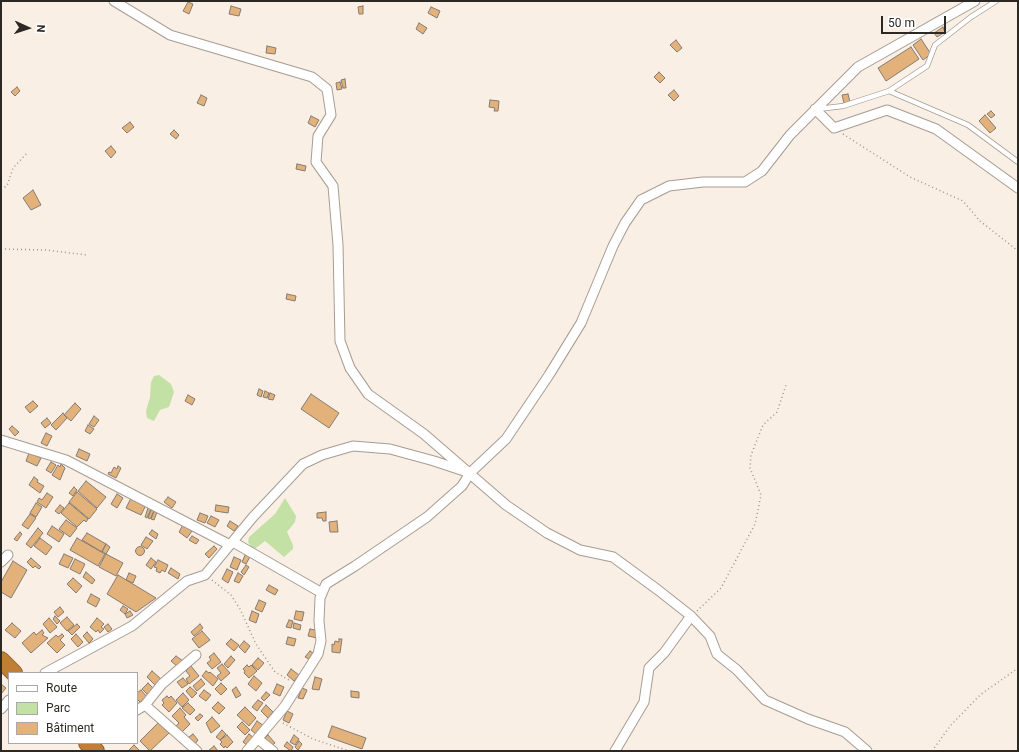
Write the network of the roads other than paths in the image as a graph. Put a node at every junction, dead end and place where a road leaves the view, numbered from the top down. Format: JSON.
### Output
{"nodes":[{"id":1,"x":114,"y":1,"type":"edge"},
{"id":2,"x":975,"y":1,"type":"edge"},
{"id":3,"x":996,"y":1,"type":"edge"},
{"id":4,"x":889,"y":91,"type":"junction"},
{"id":5,"x":815,"y":109,"type":"junction"},
{"id":6,"x":1018,"y":162,"type":"edge"},
{"id":7,"x":1018,"y":188,"type":"edge"},
{"id":8,"x":1,"y":441,"type":"edge"},
{"id":9,"x":470,"y":473,"type":"junction"},
{"id":10,"x":232,"y":544,"type":"junction"},
{"id":11,"x":8,"y":555,"type":"dead end"},
{"id":12,"x":1,"y":562,"type":"edge"},
{"id":13,"x":322,"y":593,"type":"junction"},
{"id":14,"x":691,"y":616,"type":"junction"},
{"id":15,"x":196,"y":655,"type":"dead end"},
{"id":16,"x":1,"y":660,"type":"edge"},
{"id":17,"x":13,"y":672,"type":"edge"},
{"id":18,"x":47,"y":672,"type":"edge"},
{"id":19,"x":8,"y":701,"type":"edge"},
{"id":20,"x":145,"y":705,"type":"junction"},
{"id":21,"x":1,"y":709,"type":"edge"},
{"id":22,"x":138,"y":709,"type":"edge"},
{"id":23,"x":258,"y":739,"type":"junction"},
{"id":24,"x":197,"y":751,"type":"edge"},
{"id":25,"x":248,"y":751,"type":"edge"},
{"id":26,"x":273,"y":751,"type":"edge"},
{"id":27,"x":615,"y":751,"type":"edge"},
{"id":28,"x":867,"y":751,"type":"edge"}],
"edges":[{"from":1,"to":9,"type":"street"},
{"from":2,"to":5,"type":"street"},
{"from":3,"to":4,"type":"lane"},
{"from":4,"to":5,"type":"lane"},
{"from":4,"to":6,"type":"lane"},
{"from":5,"to":7,"type":"street"},
{"from":5,"to":9,"type":"street"},
{"from":8,"to":10,"type":"street"},
{"from":9,"to":10,"type":"street"},
{"from":9,"to":13,"type":"street"},
{"from":9,"to":14,"type":"street"},
{"from":10,"to":13,"type":"street"},
{"from":10,"to":18,"type":"street"},
{"from":11,"to":12,"type":"street"},
{"from":13,"to":23,"type":"street"},
{"from":14,"to":27,"type":"street"},
{"from":14,"to":28,"type":"street"},
{"from":15,"to":20,"type":"street"},
{"from":16,"to":17,"type":"highway"},
{"from":19,"to":21,"type":"street"},
{"from":20,"to":22,"type":"street"},
{"from":20,"to":24,"type":"street"},
{"from":23,"to":25,"type":"street"},
{"from":23,"to":26,"type":"street"}]}
